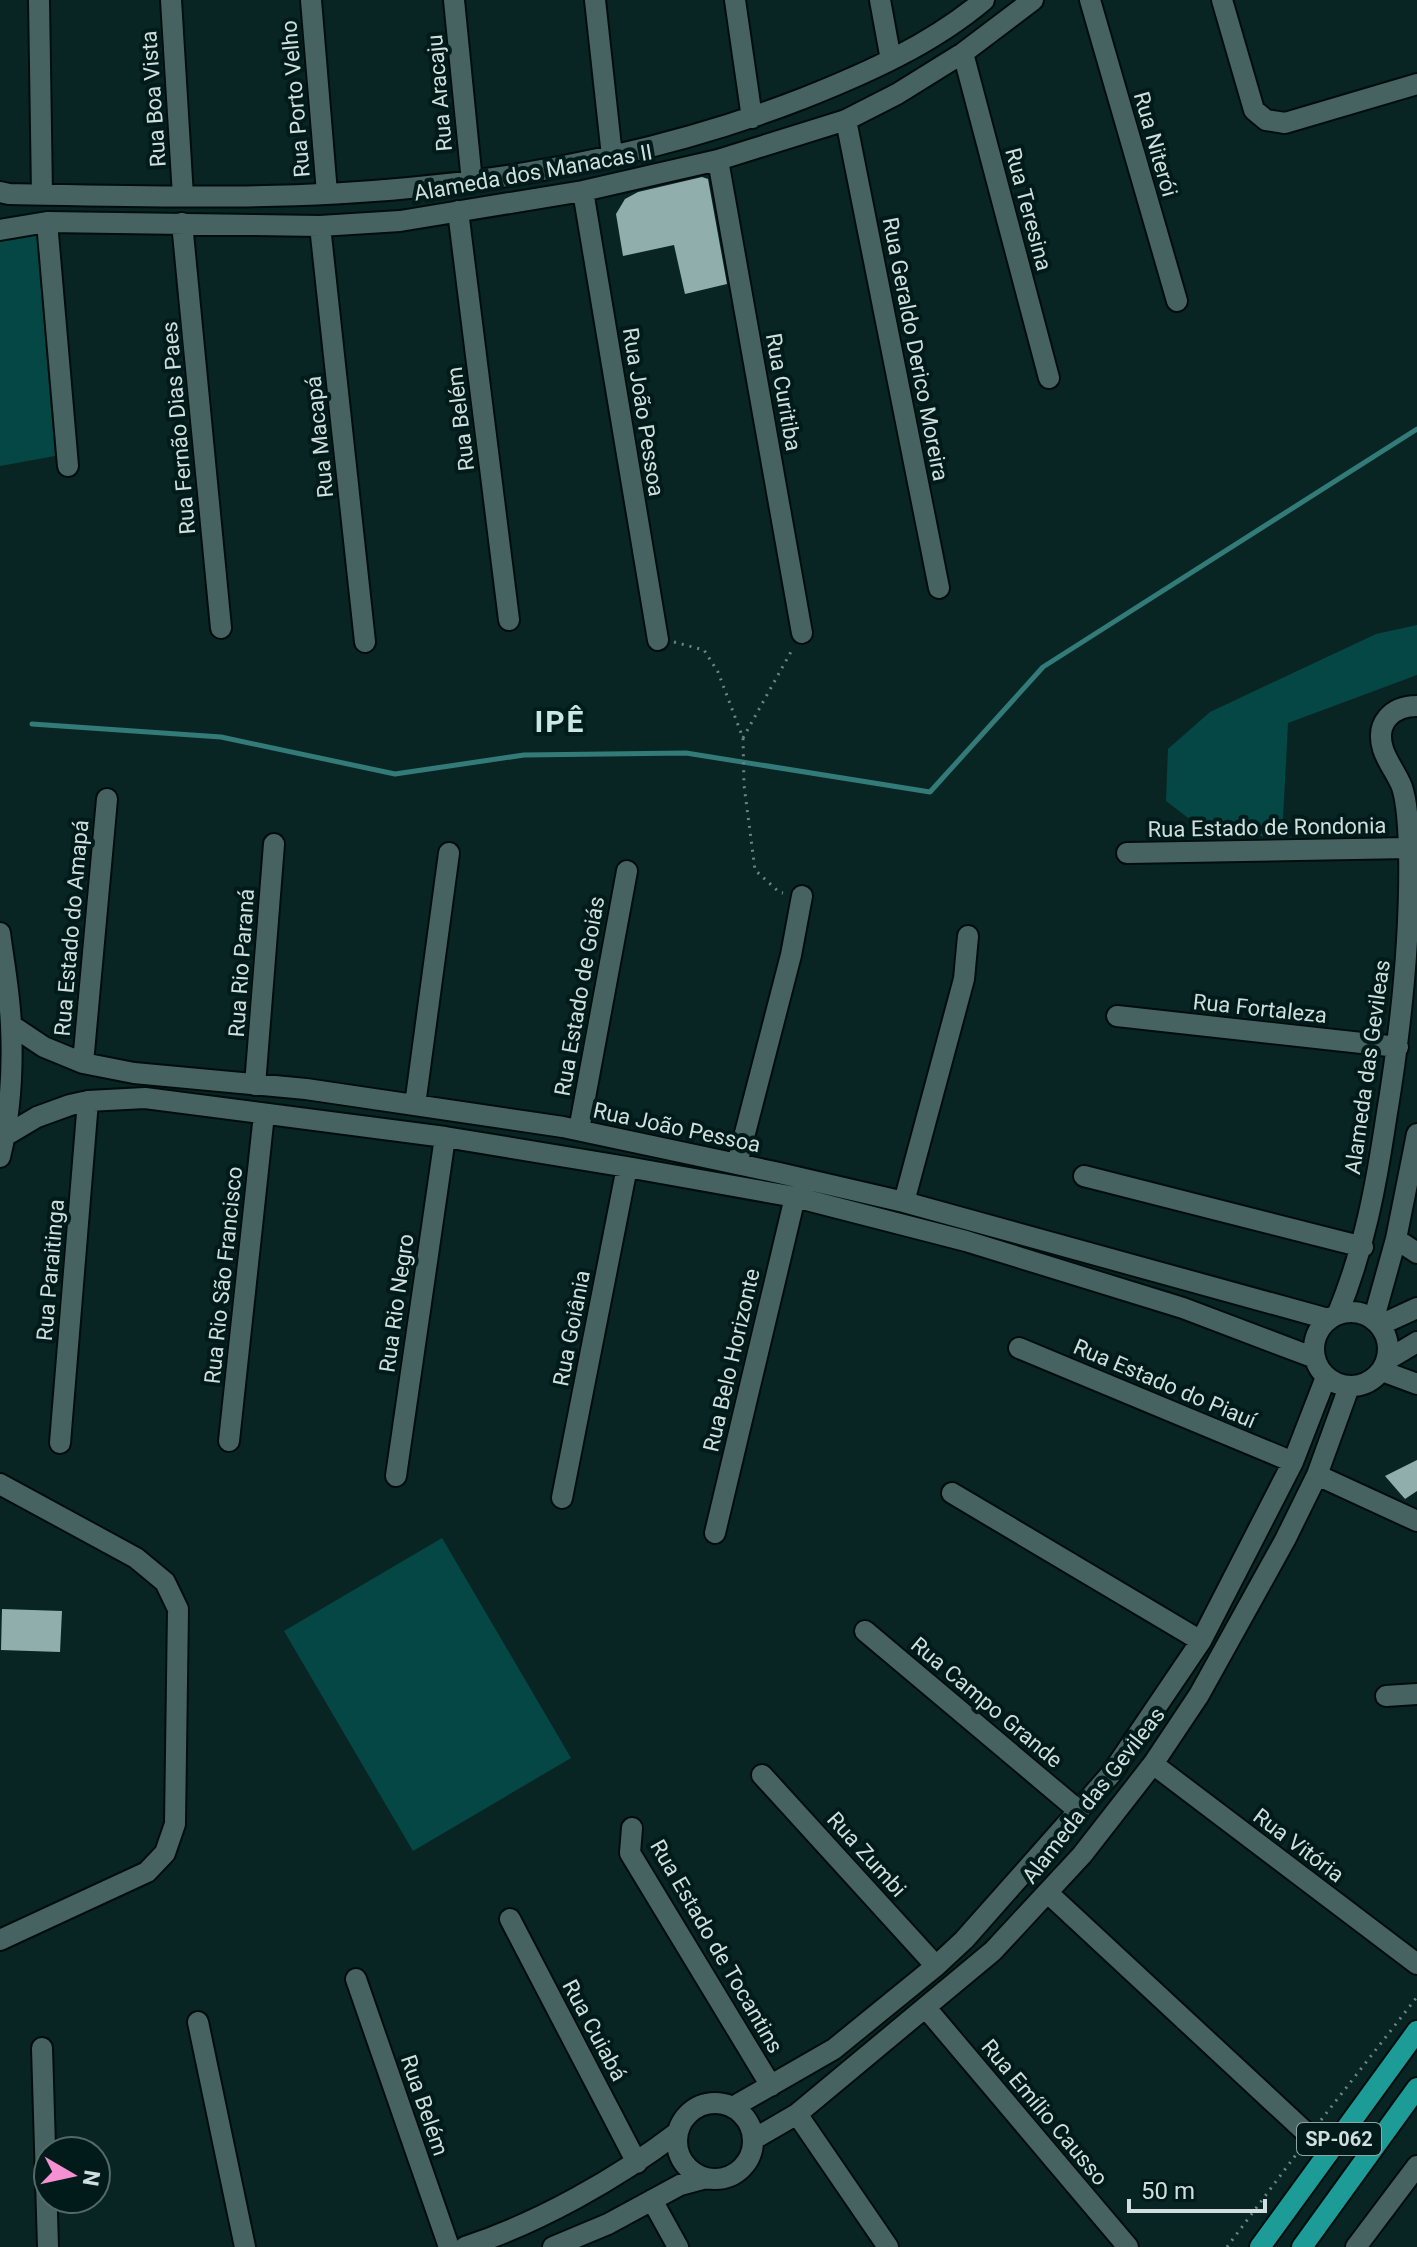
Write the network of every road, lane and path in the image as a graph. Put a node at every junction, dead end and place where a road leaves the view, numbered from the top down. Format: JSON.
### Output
{"nodes":[{"id":1,"x":39,"y":0,"type":"edge"},
{"id":2,"x":171,"y":0,"type":"edge"},
{"id":3,"x":311,"y":0,"type":"edge"},
{"id":4,"x":454,"y":0,"type":"edge"},
{"id":5,"x":595,"y":0,"type":"edge"},
{"id":6,"x":735,"y":0,"type":"edge"},
{"id":7,"x":880,"y":0,"type":"edge"},
{"id":8,"x":984,"y":0,"type":"edge"},
{"id":9,"x":1033,"y":0,"type":"edge"},
{"id":10,"x":1090,"y":0,"type":"edge"},
{"id":11,"x":1222,"y":0,"type":"edge"},
{"id":12,"x":963,"y":53,"type":"junction"},
{"id":13,"x":891,"y":60,"type":"junction"},
{"id":14,"x":1417,"y":84,"type":"edge"},
{"id":15,"x":752,"y":118,"type":"junction"},
{"id":16,"x":846,"y":120,"type":"junction"},
{"id":17,"x":668,"y":140,"type":"junction"},
{"id":18,"x":612,"y":156,"type":"junction"},
{"id":19,"x":718,"y":160,"type":"junction"},
{"id":20,"x":674,"y":170,"type":"junction"},
{"id":21,"x":472,"y":182,"type":"junction"},
{"id":22,"x":583,"y":191,"type":"junction"},
{"id":23,"x":0,"y":192,"type":"edge"},
{"id":24,"x":327,"y":193,"type":"junction"},
{"id":25,"x":42,"y":194,"type":"junction"},
{"id":26,"x":183,"y":196,"type":"junction"},
{"id":27,"x":458,"y":211,"type":"junction"},
{"id":28,"x":47,"y":222,"type":"junction"},
{"id":29,"x":182,"y":223,"type":"junction"},
{"id":30,"x":320,"y":226,"type":"junction"},
{"id":31,"x":0,"y":230,"type":"edge"},
{"id":32,"x":1177,"y":301,"type":"dead end"},
{"id":33,"x":1049,"y":378,"type":"dead end"},
{"id":34,"x":68,"y":466,"type":"dead end"},
{"id":35,"x":939,"y":588,"type":"dead end"},
{"id":36,"x":509,"y":620,"type":"dead end"},
{"id":37,"x":221,"y":628,"type":"dead end"},
{"id":38,"x":802,"y":633,"type":"joint"},
{"id":39,"x":658,"y":639,"type":"joint"},
{"id":40,"x":365,"y":642,"type":"dead end"},
{"id":41,"x":1417,"y":706,"type":"edge"},
{"id":42,"x":743,"y":738,"type":"junction"},
{"id":43,"x":107,"y":799,"type":"dead end"},
{"id":44,"x":274,"y":844,"type":"dead end"},
{"id":45,"x":1409,"y":848,"type":"junction"},
{"id":46,"x":449,"y":853,"type":"dead end"},
{"id":47,"x":1127,"y":853,"type":"dead end"},
{"id":48,"x":627,"y":871,"type":"dead end"},
{"id":49,"x":802,"y":896,"type":"joint"},
{"id":50,"x":0,"y":933,"type":"edge"},
{"id":51,"x":968,"y":936,"type":"dead end"},
{"id":52,"x":2,"y":959,"type":"edge"},
{"id":53,"x":1117,"y":1016,"type":"dead end"},
{"id":54,"x":11,"y":1025,"type":"junction"},
{"id":55,"x":1398,"y":1047,"type":"junction"},
{"id":56,"x":83,"y":1063,"type":"junction"},
{"id":57,"x":255,"y":1085,"type":"junction"},
{"id":58,"x":88,"y":1101,"type":"junction"},
{"id":59,"x":415,"y":1105,"type":"junction"},
{"id":60,"x":264,"y":1114,"type":"junction"},
{"id":61,"x":579,"y":1130,"type":"junction"},
{"id":62,"x":1417,"y":1134,"type":"edge"},
{"id":63,"x":5,"y":1136,"type":"junction"},
{"id":64,"x":445,"y":1137,"type":"junction"},
{"id":65,"x":0,"y":1157,"type":"edge"},
{"id":66,"x":737,"y":1164,"type":"junction"},
{"id":67,"x":627,"y":1167,"type":"junction"},
{"id":68,"x":1084,"y":1176,"type":"dead end"},
{"id":69,"x":795,"y":1197,"type":"junction"},
{"id":70,"x":904,"y":1202,"type":"junction"},
{"id":71,"x":1396,"y":1239,"type":"junction"},
{"id":72,"x":1363,"y":1247,"type":"junction"},
{"id":73,"x":1417,"y":1253,"type":"edge"},
{"id":74,"x":1417,"y":1308,"type":"edge"},
{"id":75,"x":1333,"y":1316,"type":"junction"},
{"id":76,"x":1377,"y":1321,"type":"junction"},
{"id":77,"x":1019,"y":1348,"type":"dead end"},
{"id":78,"x":1401,"y":1356,"type":"edge"},
{"id":79,"x":1315,"y":1358,"type":"junction"},
{"id":80,"x":1326,"y":1377,"type":"junction"},
{"id":81,"x":1417,"y":1384,"type":"edge"},
{"id":82,"x":1349,"y":1387,"type":"junction"},
{"id":83,"x":229,"y":1441,"type":"dead end"},
{"id":84,"x":60,"y":1443,"type":"dead end"},
{"id":85,"x":1293,"y":1462,"type":"junction"},
{"id":86,"x":1317,"y":1475,"type":"junction"},
{"id":87,"x":396,"y":1476,"type":"dead end"},
{"id":88,"x":0,"y":1484,"type":"edge"},
{"id":89,"x":952,"y":1493,"type":"dead end"},
{"id":90,"x":562,"y":1498,"type":"dead end"},
{"id":91,"x":1417,"y":1521,"type":"edge"},
{"id":92,"x":715,"y":1533,"type":"dead end"},
{"id":93,"x":865,"y":1631,"type":"dead end"},
{"id":94,"x":1201,"y":1641,"type":"junction"},
{"id":95,"x":1417,"y":1694,"type":"edge"},
{"id":96,"x":1386,"y":1696,"type":"dead end"},
{"id":97,"x":1153,"y":1764,"type":"junction"},
{"id":98,"x":762,"y":1775,"type":"dead end"},
{"id":99,"x":1079,"y":1811,"type":"junction"},
{"id":100,"x":632,"y":1828,"type":"dead end"},
{"id":101,"x":1048,"y":1893,"type":"junction"},
{"id":102,"x":510,"y":1919,"type":"dead end"},
{"id":103,"x":0,"y":1940,"type":"edge"},
{"id":104,"x":1417,"y":1964,"type":"edge"},
{"id":105,"x":936,"y":1966,"type":"junction"},
{"id":106,"x":356,"y":1979,"type":"dead end"},
{"id":107,"x":926,"y":2008,"type":"junction"},
{"id":108,"x":198,"y":2022,"type":"dead end"},
{"id":109,"x":1417,"y":2031,"type":"edge"},
{"id":110,"x":42,"y":2048,"type":"dead end"},
{"id":111,"x":771,"y":2086,"type":"junction"},
{"id":112,"x":1417,"y":2088,"type":"edge"},
{"id":113,"x":733,"y":2107,"type":"junction"},
{"id":114,"x":797,"y":2114,"type":"junction"},
{"id":115,"x":678,"y":2132,"type":"junction"},
{"id":116,"x":754,"y":2139,"type":"junction"},
{"id":117,"x":1328,"y":2153,"type":"junction"},
{"id":118,"x":637,"y":2163,"type":"junction"},
{"id":119,"x":1417,"y":2166,"type":"edge"},
{"id":120,"x":706,"y":2178,"type":"junction"},
{"id":121,"x":652,"y":2200,"type":"junction"},
{"id":122,"x":48,"y":2247,"type":"edge"},
{"id":123,"x":245,"y":2247,"type":"edge"},
{"id":124,"x":449,"y":2247,"type":"edge"},
{"id":125,"x":465,"y":2247,"type":"edge"},
{"id":126,"x":553,"y":2247,"type":"edge"},
{"id":127,"x":678,"y":2247,"type":"edge"},
{"id":128,"x":888,"y":2247,"type":"edge"},
{"id":129,"x":1128,"y":2247,"type":"edge"},
{"id":130,"x":1260,"y":2247,"type":"edge"},
{"id":131,"x":1302,"y":2247,"type":"edge"},
{"id":132,"x":1356,"y":2247,"type":"edge"}],
"edges":[{"from":1,"to":25,"type":"street"},
{"from":2,"to":26,"type":"street","name":"Rua Boa Vista"},
{"from":3,"to":24,"type":"street","name":"Rua Porto Velho"},
{"from":4,"to":21,"type":"street","name":"Rua Aracaju"},
{"from":5,"to":18,"type":"street"},
{"from":6,"to":15,"type":"street"},
{"from":7,"to":13,"type":"street"},
{"from":8,"to":13,"type":"street","name":"Alameda dos Manacas II"},
{"from":9,"to":12,"type":"street","name":"Alameda dos Manacas II"},
{"from":10,"to":32,"type":"street","name":"Rua Niterói"},
{"from":11,"to":14,"type":"street"},
{"from":12,"to":16,"type":"street","name":"Alameda dos Manacas II"},
{"from":12,"to":33,"type":"street","name":"Rua Teresina"},
{"from":13,"to":15,"type":"street","name":"Alameda dos Manacas II"},
{"from":15,"to":17,"type":"street","name":"Alameda dos Manacas II"},
{"from":16,"to":19,"type":"street","name":"Alameda dos Manacas II"},
{"from":16,"to":35,"type":"street","name":"Rua Geraldo Derico Moreira"},
{"from":17,"to":18,"type":"street","name":"Alameda dos Manacas II"},
{"from":17,"to":20,"type":"street"},
{"from":18,"to":21,"type":"street","name":"Alameda dos Manacas II"},
{"from":19,"to":20,"type":"street","name":"Alameda dos Manacas II"},
{"from":19,"to":38,"type":"street","name":"Rua Curitiba"},
{"from":20,"to":22,"type":"street","name":"Alameda dos Manacas II"},
{"from":21,"to":24,"type":"street","name":"Alameda dos Manacas II"},
{"from":22,"to":27,"type":"street","name":"Alameda dos Manacas II"},
{"from":22,"to":39,"type":"street","name":"Rua João Pessoa"},
{"from":23,"to":25,"type":"street","name":"Alameda dos Manacas II"},
{"from":24,"to":26,"type":"street","name":"Alameda dos Manacas II"},
{"from":25,"to":26,"type":"street","name":"Alameda dos Manacas II"},
{"from":27,"to":30,"type":"street","name":"Alameda dos Manacas II"},
{"from":27,"to":36,"type":"street","name":"Rua Belém"},
{"from":28,"to":29,"type":"street","name":"Alameda dos Manacas II"},
{"from":28,"to":31,"type":"street","name":"Alameda dos Manacas II"},
{"from":28,"to":34,"type":"street"},
{"from":29,"to":30,"type":"street","name":"Alameda dos Manacas II"},
{"from":29,"to":37,"type":"street","name":"Rua Fernão Dias Paes"},
{"from":30,"to":40,"type":"street","name":"Rua Macapá"},
{"from":38,"to":42,"type":"path"},
{"from":39,"to":42,"type":"path"},
{"from":41,"to":45,"type":"street","name":"Alameda das Gevileas"},
{"from":42,"to":49,"type":"path"},
{"from":43,"to":56,"type":"street","name":"Rua Estado do Amapá"},
{"from":44,"to":57,"type":"street","name":"Rua Rio Paraná"},
{"from":45,"to":47,"type":"street","name":"Rua Estado de Rondonia"},
{"from":45,"to":55,"type":"street","name":"Alameda das Gevileas"},
{"from":46,"to":59,"type":"street"},
{"from":48,"to":61,"type":"street","name":"Rua Estado de Goiás"},
{"from":49,"to":66,"type":"street"},
{"from":50,"to":52,"type":"street"},
{"from":51,"to":70,"type":"street"},
{"from":52,"to":54,"type":"street"},
{"from":53,"to":55,"type":"street","name":"Rua Fortaleza"},
{"from":54,"to":56,"type":"street","name":"Rua João Pessoa"},
{"from":54,"to":63,"type":"street"},
{"from":55,"to":72,"type":"street","name":"Alameda das Gevileas"},
{"from":56,"to":57,"type":"street","name":"Rua João Pessoa"},
{"from":57,"to":59,"type":"street","name":"Rua João Pessoa"},
{"from":58,"to":60,"type":"street","name":"Rua João Pessoa"},
{"from":58,"to":63,"type":"street","name":"Rua João Pessoa"},
{"from":58,"to":84,"type":"street","name":"Rua Paraitinga"},
{"from":59,"to":61,"type":"street","name":"Rua João Pessoa"},
{"from":60,"to":64,"type":"street","name":"Rua João Pessoa"},
{"from":60,"to":83,"type":"street","name":"Rua Rio São Francisco"},
{"from":61,"to":66,"type":"street","name":"Rua João Pessoa"},
{"from":62,"to":71,"type":"street"},
{"from":63,"to":65,"type":"street"},
{"from":64,"to":67,"type":"street","name":"Rua João Pessoa"},
{"from":64,"to":87,"type":"street","name":"Rua Rio Negro"},
{"from":66,"to":70,"type":"street","name":"Rua João Pessoa"},
{"from":67,"to":69,"type":"street","name":"Rua João Pessoa"},
{"from":67,"to":90,"type":"street","name":"Rua Goiânia"},
{"from":68,"to":72,"type":"street"},
{"from":69,"to":79,"type":"street","name":"Rua João Pessoa"},
{"from":69,"to":92,"type":"street","name":"Rua Belo Horizonte"},
{"from":70,"to":75,"type":"street","name":"Rua João Pessoa"},
{"from":71,"to":73,"type":"street"},
{"from":71,"to":76,"type":"street"},
{"from":72,"to":75,"type":"street","name":"Alameda das Gevileas"},
{"from":74,"to":76,"type":"street"},
{"from":75,"to":76,"type":"street"},
{"from":75,"to":79,"type":"street","name":"Alameda das Gevileas"},
{"from":76,"to":78,"type":"street"},
{"from":77,"to":85,"type":"street","name":"Rua Estado do Piauí"},
{"from":78,"to":81,"type":"street"},
{"from":78,"to":82,"type":"street"},
{"from":79,"to":80,"type":"street"},
{"from":80,"to":82,"type":"street"},
{"from":80,"to":85,"type":"street","name":"Alameda das Gevileas"},
{"from":82,"to":86,"type":"street","name":"Alameda das Gevileas"},
{"from":85,"to":94,"type":"street","name":"Alameda das Gevileas"},
{"from":86,"to":91,"type":"street"},
{"from":86,"to":97,"type":"street","name":"Alameda das Gevileas"},
{"from":88,"to":103,"type":"street"},
{"from":89,"to":94,"type":"street"},
{"from":93,"to":99,"type":"street","name":"Rua Campo Grande"},
{"from":94,"to":99,"type":"street","name":"Alameda das Gevileas"},
{"from":95,"to":96,"type":"street"},
{"from":97,"to":101,"type":"street","name":"Alameda das Gevileas"},
{"from":97,"to":104,"type":"street","name":"Rua Vitória"},
{"from":98,"to":105,"type":"street","name":"Rua Zumbi"},
{"from":99,"to":105,"type":"street","name":"Alameda das Gevileas"},
{"from":100,"to":111,"type":"street","name":"Rua Estado de Tocantins"},
{"from":101,"to":107,"type":"street","name":"Alameda das Gevileas"},
{"from":101,"to":117,"type":"street"},
{"from":102,"to":118,"type":"street","name":"Rua Cuiabá"},
{"from":105,"to":111,"type":"street","name":"Rua Estado de Tocantins"},
{"from":106,"to":124,"type":"street","name":"Rua Belém"},
{"from":107,"to":114,"type":"street","name":"Alameda das Gevileas"},
{"from":107,"to":129,"type":"street","name":"Rua Emílio Causso"},
{"from":108,"to":123,"type":"street"},
{"from":109,"to":117,"type":"main road","number":"SP-062"},
{"from":110,"to":122,"type":"street"},
{"from":111,"to":113,"type":"street","name":"Rua Estado de Tocantins"},
{"from":112,"to":131,"type":"main road","number":"SP-062"},
{"from":113,"to":115,"type":"street"},
{"from":113,"to":116,"type":"street"},
{"from":114,"to":116,"type":"street","name":"Alameda das Gevileas"},
{"from":114,"to":128,"type":"street"},
{"from":115,"to":118,"type":"street"},
{"from":115,"to":120,"type":"street"},
{"from":116,"to":120,"type":"street"},
{"from":117,"to":130,"type":"main road","number":"SP-062"},
{"from":118,"to":125,"type":"street"},
{"from":119,"to":132,"type":"street"},
{"from":120,"to":121,"type":"street"},
{"from":121,"to":126,"type":"street"},
{"from":121,"to":127,"type":"street"}]}
